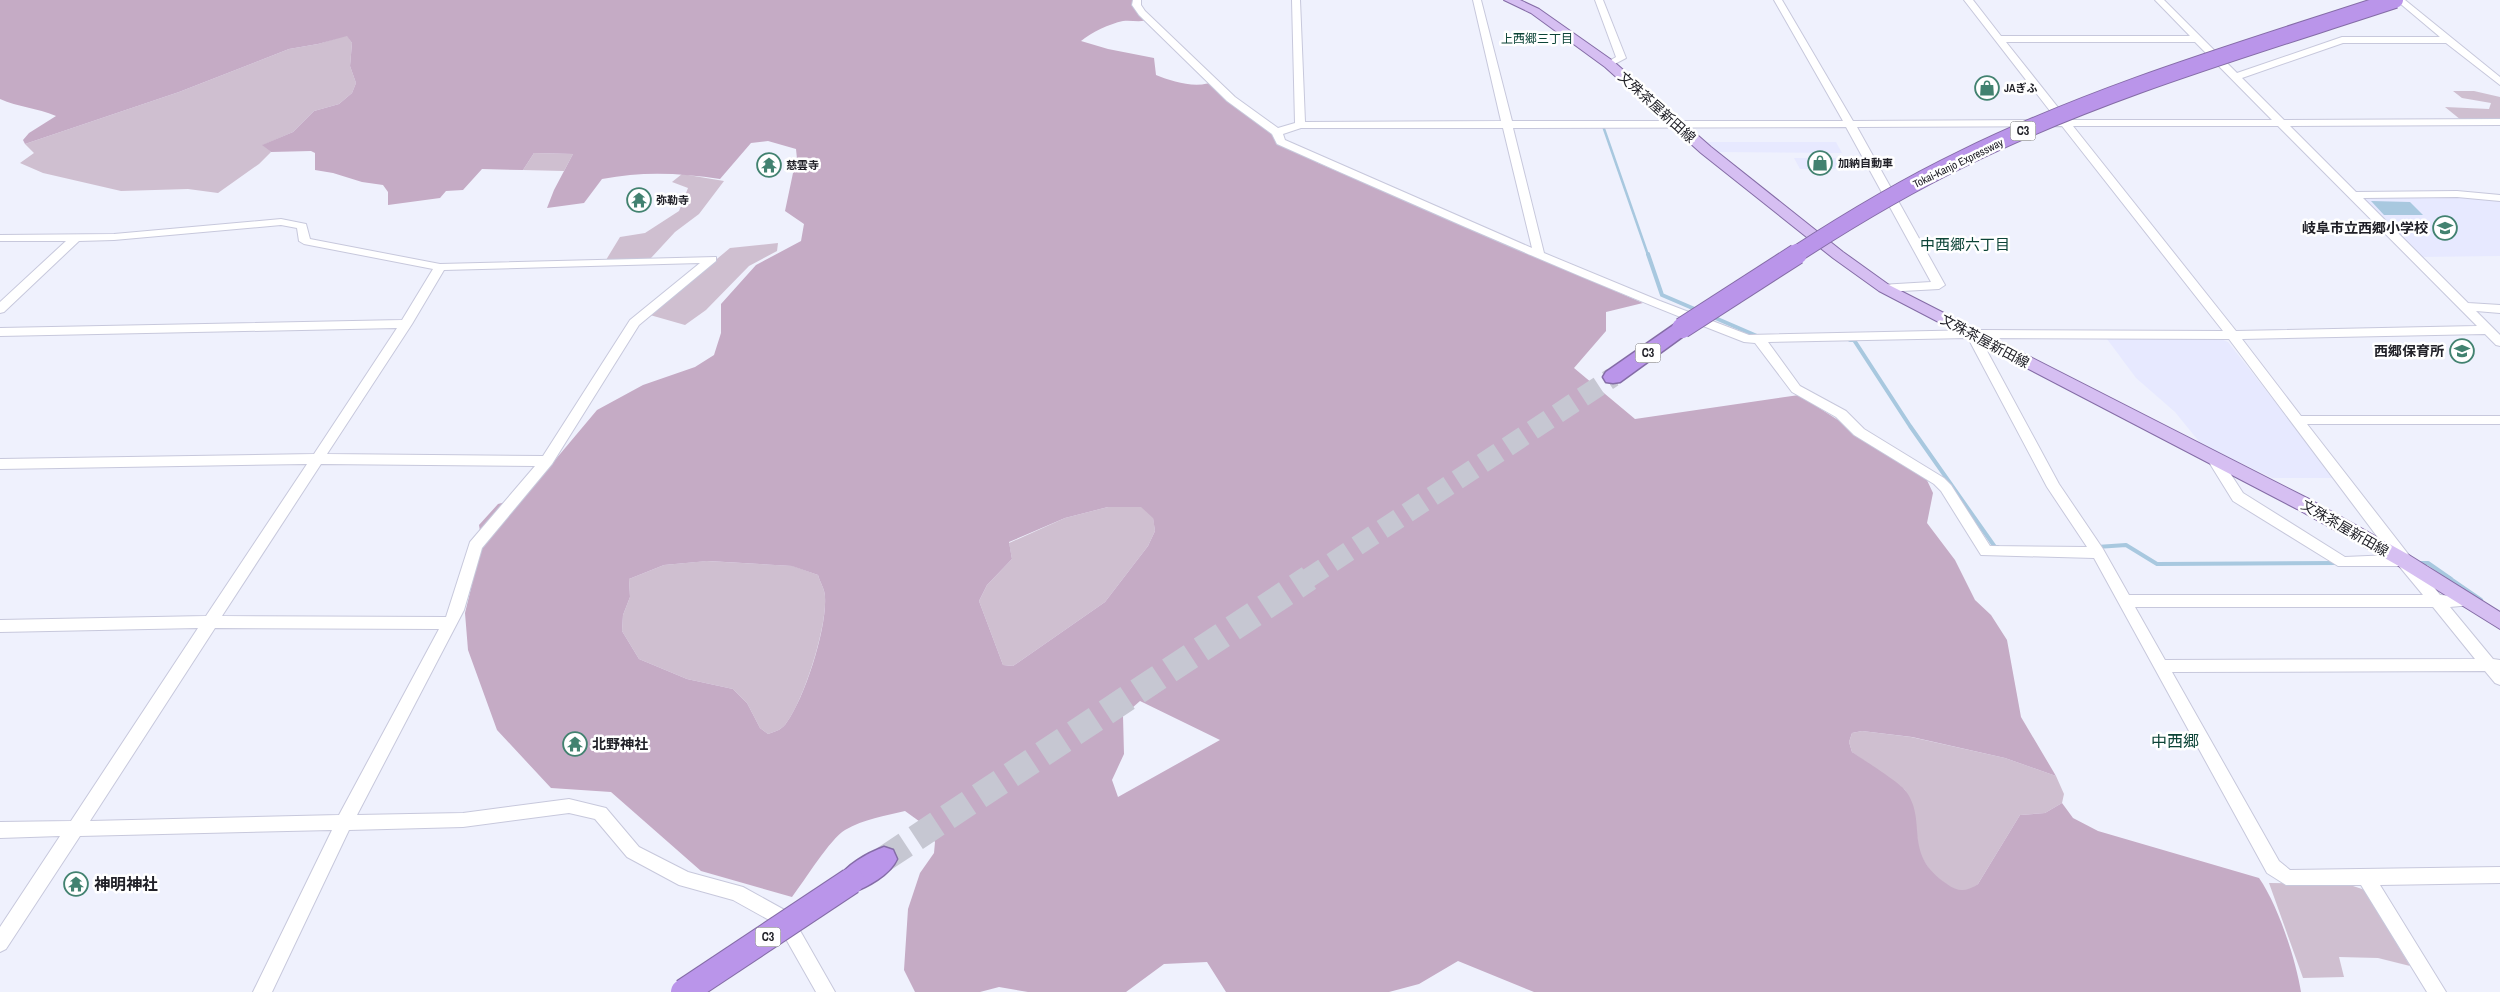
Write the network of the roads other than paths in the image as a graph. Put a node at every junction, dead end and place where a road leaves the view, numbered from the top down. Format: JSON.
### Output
{"nodes":[{"id":1,"x":1137,"y":0,"type":"edge"},
{"id":2,"x":1296,"y":0,"type":"edge"},
{"id":3,"x":1477,"y":0,"type":"edge"},
{"id":4,"x":1510,"y":0,"type":"edge"},
{"id":5,"x":1599,"y":0,"type":"edge"},
{"id":6,"x":1778,"y":0,"type":"edge"},
{"id":7,"x":1968,"y":0,"type":"edge"},
{"id":8,"x":2159,"y":0,"type":"edge"},
{"id":9,"x":2395,"y":0,"type":"edge"},
{"id":10,"x":2400,"y":0,"type":"edge"},
{"id":11,"x":2000,"y":39,"type":"junction"},
{"id":12,"x":2197,"y":39,"type":"junction"},
{"id":13,"x":2449,"y":40,"type":"junction"},
{"id":14,"x":1609,"y":64,"type":"junction"},
{"id":15,"x":2235,"y":77,"type":"junction"},
{"id":16,"x":2500,"y":82,"type":"edge"},
{"id":17,"x":1849,"y":122,"type":"junction"},
{"id":18,"x":2063,"y":122,"type":"junction"},
{"id":19,"x":2280,"y":122,"type":"junction"},
{"id":20,"x":2500,"y":122,"type":"edge"},
{"id":21,"x":1508,"y":124,"type":"junction"},
{"id":22,"x":1675,"y":124,"type":"junction"},
{"id":23,"x":1300,"y":125,"type":"junction"},
{"id":24,"x":1277,"y":132,"type":"junction"},
{"id":25,"x":2353,"y":195,"type":"junction"},
{"id":26,"x":2500,"y":198,"type":"edge"},
{"id":27,"x":0,"y":238,"type":"edge"},
{"id":28,"x":75,"y":238,"type":"junction"},
{"id":29,"x":1539,"y":255,"type":"junction"},
{"id":30,"x":440,"y":267,"type":"junction"},
{"id":31,"x":1884,"y":288,"type":"junction"},
{"id":32,"x":2464,"y":306,"type":"junction"},
{"id":33,"x":0,"y":309,"type":"edge"},
{"id":34,"x":2500,"y":309,"type":"edge"},
{"id":35,"x":406,"y":324,"type":"junction"},
{"id":36,"x":2489,"y":330,"type":"junction"},
{"id":37,"x":0,"y":332,"type":"edge"},
{"id":38,"x":1972,"y":335,"type":"junction"},
{"id":39,"x":2232,"y":335,"type":"junction"},
{"id":40,"x":1759,"y":339,"type":"junction"},
{"id":41,"x":2500,"y":342,"type":"edge"},
{"id":42,"x":1613,"y":377,"type":"tunnel mouth"},
{"id":43,"x":2299,"y":420,"type":"junction"},
{"id":44,"x":2500,"y":420,"type":"edge"},
{"id":45,"x":316,"y":459,"type":"junction"},
{"id":46,"x":2214,"y":459,"type":"junction"},
{"id":47,"x":547,"y":461,"type":"junction"},
{"id":48,"x":0,"y":464,"type":"edge"},
{"id":49,"x":2098,"y":553,"type":"junction"},
{"id":50,"x":2402,"y":560,"type":"junction"},
{"id":51,"x":2125,"y":601,"type":"junction"},
{"id":52,"x":2466,"y":601,"type":"junction"},
{"id":53,"x":2438,"y":602,"type":"junction"},
{"id":54,"x":2496,"y":617,"type":"edge"},
{"id":55,"x":210,"y":622,"type":"junction"},
{"id":56,"x":448,"y":623,"type":"junction"},
{"id":57,"x":0,"y":626,"type":"edge"},
{"id":58,"x":2495,"y":665,"type":"edge"},
{"id":59,"x":2159,"y":666,"type":"junction"},
{"id":60,"x":2500,"y":679,"type":"edge"},
{"id":61,"x":344,"y":823,"type":"junction"},
{"id":62,"x":74,"y":828,"type":"junction"},
{"id":63,"x":0,"y":830,"type":"edge"},
{"id":64,"x":884,"y":859,"type":"tunnel mouth"},
{"id":65,"x":2500,"y":875,"type":"edge"},
{"id":66,"x":2366,"y":876,"type":"junction"},
{"id":67,"x":0,"y":944,"type":"edge"},
{"id":68,"x":262,"y":992,"type":"edge"},
{"id":69,"x":684,"y":992,"type":"edge"},
{"id":70,"x":826,"y":992,"type":"edge"},
{"id":71,"x":2437,"y":992,"type":"edge"}],
"edges":[{"from":1,"to":24,"type":"street"},
{"from":2,"to":23,"type":"street"},
{"from":3,"to":21,"type":"street"},
{"from":4,"to":14,"type":"main road","name":"文殊茶屋新田線"},
{"from":5,"to":14,"type":"street"},
{"from":6,"to":17,"type":"street"},
{"from":7,"to":11,"type":"street"},
{"from":8,"to":12,"type":"street"},
{"from":9,"to":42,"type":"highway","name":"Tokai-Kanjo Expressway","number":"C3","bridge":true},
{"from":10,"to":13,"type":"street"},
{"from":11,"to":12,"type":"street"},
{"from":11,"to":18,"type":"street"},
{"from":12,"to":15,"type":"street"},
{"from":13,"to":15,"type":"street"},
{"from":13,"to":16,"type":"street"},
{"from":14,"to":22,"type":"main road","name":"文殊茶屋新田線"},
{"from":15,"to":19,"type":"street"},
{"from":17,"to":18,"type":"street"},
{"from":17,"to":22,"type":"street"},
{"from":17,"to":31,"type":"street"},
{"from":18,"to":19,"type":"street"},
{"from":18,"to":39,"type":"street"},
{"from":19,"to":20,"type":"street"},
{"from":19,"to":25,"type":"street"},
{"from":21,"to":22,"type":"street"},
{"from":21,"to":23,"type":"street"},
{"from":21,"to":29,"type":"street"},
{"from":22,"to":31,"type":"main road","name":"文殊茶屋新田線"},
{"from":23,"to":24,"type":"street"},
{"from":24,"to":29,"type":"street"},
{"from":25,"to":26,"type":"street"},
{"from":25,"to":32,"type":"street"},
{"from":27,"to":28,"type":"street"},
{"from":28,"to":30,"type":"street"},
{"from":28,"to":33,"type":"street"},
{"from":29,"to":40,"type":"street"},
{"from":30,"to":35,"type":"street"},
{"from":30,"to":47,"type":"street"},
{"from":31,"to":38,"type":"main road","name":"文殊茶屋新田線"},
{"from":32,"to":34,"type":"street"},
{"from":32,"to":36,"type":"street"},
{"from":35,"to":37,"type":"street"},
{"from":35,"to":45,"type":"street"},
{"from":36,"to":39,"type":"street"},
{"from":36,"to":41,"type":"street"},
{"from":38,"to":39,"type":"street"},
{"from":38,"to":40,"type":"street"},
{"from":38,"to":46,"type":"main road","name":"文殊茶屋新田線"},
{"from":38,"to":49,"type":"street"},
{"from":39,"to":43,"type":"street"},
{"from":40,"to":49,"type":"street"},
{"from":43,"to":44,"type":"street"},
{"from":43,"to":50,"type":"street"},
{"from":45,"to":47,"type":"street"},
{"from":45,"to":48,"type":"street"},
{"from":45,"to":55,"type":"street"},
{"from":46,"to":50,"type":"main road","name":"文殊茶屋新田線"},
{"from":46,"to":50,"type":"street"},
{"from":47,"to":56,"type":"street"},
{"from":49,"to":51,"type":"street"},
{"from":50,"to":52,"type":"main road","name":"文殊茶屋新田線"},
{"from":50,"to":53,"type":"street"},
{"from":51,"to":53,"type":"street"},
{"from":51,"to":59,"type":"street"},
{"from":52,"to":53,"type":"street"},
{"from":52,"to":54,"type":"main road","name":"文殊茶屋新田線"},
{"from":53,"to":58,"type":"street"},
{"from":55,"to":56,"type":"street"},
{"from":55,"to":57,"type":"street"},
{"from":55,"to":62,"type":"street"},
{"from":56,"to":61,"type":"street"},
{"from":58,"to":59,"type":"street"},
{"from":58,"to":60,"type":"street"},
{"from":59,"to":66,"type":"street"},
{"from":61,"to":62,"type":"street"},
{"from":61,"to":68,"type":"street"},
{"from":61,"to":70,"type":"street"},
{"from":62,"to":63,"type":"street"},
{"from":62,"to":67,"type":"street"},
{"from":64,"to":69,"type":"highway","number":"C3","bridge":true},
{"from":65,"to":66,"type":"street"},
{"from":66,"to":71,"type":"street"}]}
